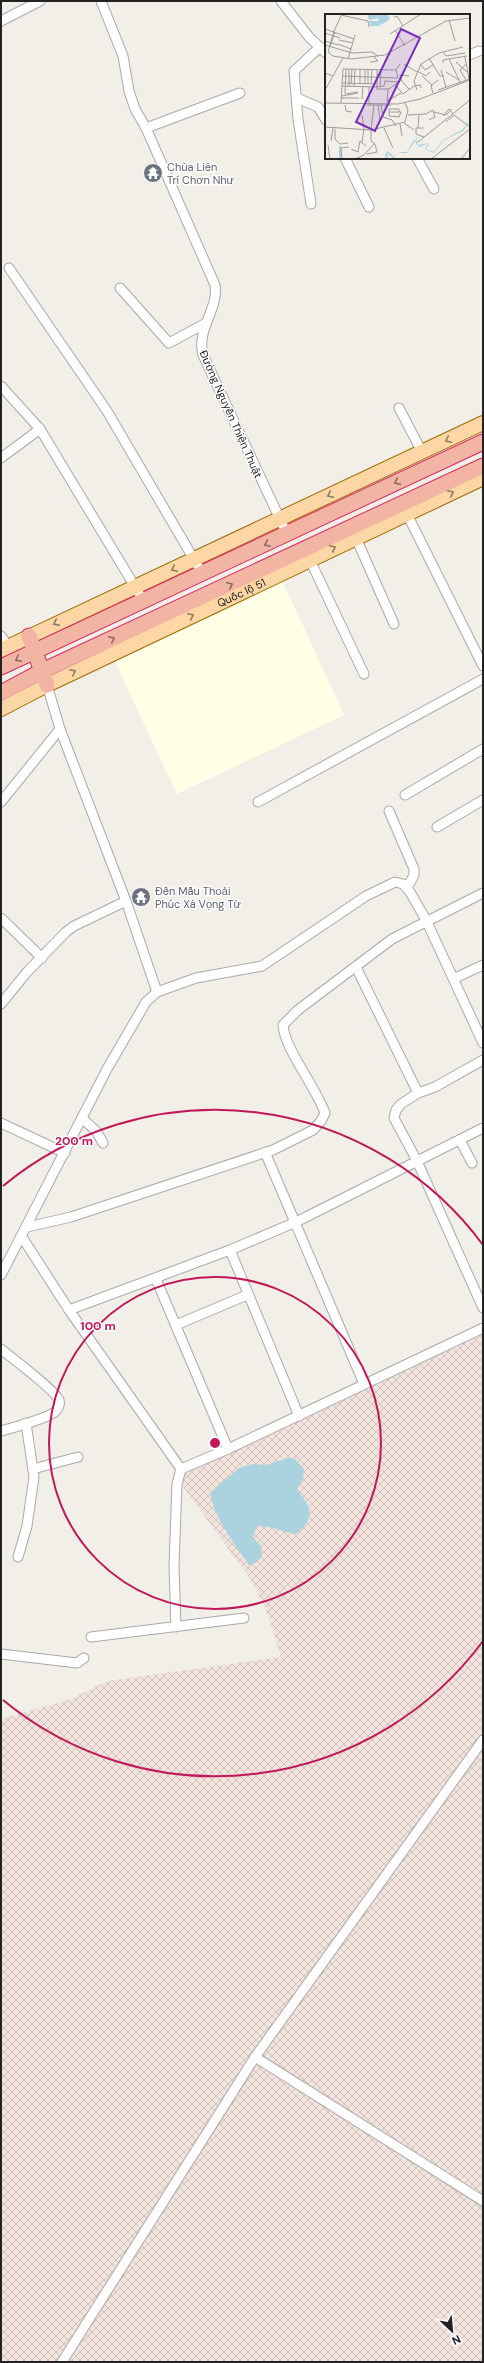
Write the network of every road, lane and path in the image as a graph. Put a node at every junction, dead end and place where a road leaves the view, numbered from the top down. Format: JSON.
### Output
{"nodes":[{"id":1,"x":101,"y":1,"type":"edge"},
{"id":2,"x":281,"y":1,"type":"edge"},
{"id":3,"x":34,"y":2,"type":"edge"},
{"id":4,"x":1,"y":21,"type":"edge"},
{"id":5,"x":323,"y":50,"type":"edge"},
{"id":6,"x":479,"y":50,"type":"dead end"},
{"id":7,"x":470,"y":54,"type":"edge"},
{"id":8,"x":240,"y":93,"type":"dead end"},
{"id":9,"x":297,"y":98,"type":"junction"},
{"id":10,"x":325,"y":118,"type":"edge"},
{"id":11,"x":146,"y":128,"type":"junction"},
{"id":12,"x":345,"y":159,"type":"edge"},
{"id":13,"x":418,"y":159,"type":"edge"},
{"id":14,"x":434,"y":189,"type":"dead end"},
{"id":15,"x":311,"y":204,"type":"dead end"},
{"id":16,"x":369,"y":207,"type":"dead end"},
{"id":17,"x":9,"y":268,"type":"dead end"},
{"id":18,"x":120,"y":288,"type":"dead end"},
{"id":19,"x":206,"y":323,"type":"junction"},
{"id":20,"x":1,"y":386,"type":"edge"},
{"id":21,"x":399,"y":408,"type":"dead end"},
{"id":22,"x":483,"y":424,"type":"edge"},
{"id":23,"x":40,"y":430,"type":"junction"},
{"id":24,"x":483,"y":442,"type":"edge"},
{"id":25,"x":422,"y":452,"type":"junction"},
{"id":26,"x":1,"y":458,"type":"edge"},
{"id":27,"x":483,"y":466,"type":"edge"},
{"id":28,"x":483,"y":478,"type":"edge"},
{"id":29,"x":405,"y":509,"type":"junction"},
{"id":30,"x":279,"y":519,"type":"junction"},
{"id":31,"x":287,"y":534,"type":"junction"},
{"id":32,"x":356,"y":538,"type":"junction"},
{"id":33,"x":194,"y":560,"type":"junction"},
{"id":34,"x":310,"y":560,"type":"junction"},
{"id":35,"x":202,"y":574,"type":"junction"},
{"id":36,"x":136,"y":586,"type":"junction"},
{"id":37,"x":143,"y":600,"type":"junction"},
{"id":38,"x":394,"y":624,"type":"dead end"},
{"id":39,"x":29,"y":636,"type":"junction"},
{"id":40,"x":3,"y":644,"type":"edge"},
{"id":41,"x":479,"y":650,"type":"edge"},
{"id":42,"x":34,"y":651,"type":"junction"},
{"id":43,"x":483,"y":666,"type":"edge"},
{"id":44,"x":1,"y":667,"type":"edge"},
{"id":45,"x":364,"y":674,"type":"dead end"},
{"id":46,"x":44,"y":678,"type":"junction"},
{"id":47,"x":483,"y":679,"type":"edge"},
{"id":48,"x":1,"y":693,"type":"edge"},
{"id":49,"x":1,"y":709,"type":"edge"},
{"id":50,"x":60,"y":729,"type":"junction"},
{"id":51,"x":483,"y":749,"type":"edge"},
{"id":52,"x":405,"y":795,"type":"dead end"},
{"id":53,"x":483,"y":800,"type":"edge"},
{"id":54,"x":1,"y":802,"type":"edge"},
{"id":55,"x":258,"y":802,"type":"dead end"},
{"id":56,"x":389,"y":811,"type":"dead end"},
{"id":57,"x":438,"y":827,"type":"dead end"},
{"id":58,"x":406,"y":888,"type":"junction"},
{"id":59,"x":483,"y":893,"type":"edge"},
{"id":60,"x":126,"y":901,"type":"junction"},
{"id":61,"x":1,"y":918,"type":"edge"},
{"id":62,"x":426,"y":920,"type":"junction"},
{"id":63,"x":42,"y":958,"type":"junction"},
{"id":64,"x":483,"y":965,"type":"edge"},
{"id":65,"x":356,"y":967,"type":"junction"},
{"id":66,"x":455,"y":978,"type":"junction"},
{"id":67,"x":157,"y":992,"type":"junction"},
{"id":68,"x":1,"y":1004,"type":"edge"},
{"id":69,"x":483,"y":1042,"type":"edge"},
{"id":70,"x":483,"y":1060,"type":"edge"},
{"id":71,"x":418,"y":1094,"type":"junction"},
{"id":72,"x":83,"y":1119,"type":"junction"},
{"id":73,"x":1,"y":1123,"type":"edge"},
{"id":74,"x":483,"y":1128,"type":"edge"},
{"id":75,"x":460,"y":1140,"type":"junction"},
{"id":76,"x":103,"y":1143,"type":"dead end"},
{"id":77,"x":265,"y":1152,"type":"junction"},
{"id":78,"x":66,"y":1153,"type":"junction"},
{"id":79,"x":416,"y":1162,"type":"junction"},
{"id":80,"x":472,"y":1163,"type":"dead end"},
{"id":81,"x":296,"y":1222,"type":"junction"},
{"id":82,"x":27,"y":1227,"type":"junction"},
{"id":83,"x":22,"y":1237,"type":"junction"},
{"id":84,"x":230,"y":1250,"type":"junction"},
{"id":85,"x":1,"y":1275,"type":"edge"},
{"id":86,"x":156,"y":1279,"type":"junction"},
{"id":87,"x":247,"y":1295,"type":"junction"},
{"id":88,"x":483,"y":1308,"type":"edge"},
{"id":89,"x":69,"y":1310,"type":"junction"},
{"id":90,"x":176,"y":1325,"type":"junction"},
{"id":91,"x":483,"y":1328,"type":"edge"},
{"id":92,"x":1,"y":1349,"type":"edge"},
{"id":93,"x":364,"y":1384,"type":"junction"},
{"id":94,"x":298,"y":1416,"type":"junction"},
{"id":95,"x":26,"y":1423,"type":"junction"},
{"id":96,"x":1,"y":1431,"type":"edge"},
{"id":97,"x":228,"y":1449,"type":"junction"},
{"id":98,"x":78,"y":1457,"type":"dead end"},
{"id":99,"x":33,"y":1469,"type":"junction"},
{"id":100,"x":181,"y":1469,"type":"junction"},
{"id":101,"x":18,"y":1557,"type":"dead end"},
{"id":102,"x":244,"y":1618,"type":"dead end"},
{"id":103,"x":176,"y":1627,"type":"junction"},
{"id":104,"x":91,"y":1637,"type":"dead end"},
{"id":105,"x":1,"y":1654,"type":"edge"},
{"id":106,"x":84,"y":1658,"type":"dead end"},
{"id":107,"x":483,"y":1740,"type":"edge"},
{"id":108,"x":255,"y":2057,"type":"junction"},
{"id":109,"x":483,"y":2200,"type":"edge"},
{"id":110,"x":62,"y":2362,"type":"edge"}],
"edges":[{"from":1,"to":11,"type":"street","name":"Đường Nguyễn Thiện Thuật"},
{"from":2,"to":5,"type":"street"},
{"from":3,"to":4,"type":"street"},
{"from":5,"to":9,"type":"street"},
{"from":6,"to":7,"type":"street"},
{"from":8,"to":11,"type":"street"},
{"from":9,"to":10,"type":"street"},
{"from":9,"to":15,"type":"street"},
{"from":11,"to":19,"type":"street","name":"Đường Nguyễn Thiện Thuật"},
{"from":12,"to":16,"type":"street"},
{"from":13,"to":14,"type":"street"},
{"from":17,"to":33,"type":"street"},
{"from":18,"to":19,"type":"street"},
{"from":19,"to":30,"type":"street","name":"Đường Nguyễn Thiện Thuật"},
{"from":20,"to":23,"type":"street"},
{"from":21,"to":25,"type":"street"},
{"from":22,"to":25,"type":"main road","one_way":true},
{"from":23,"to":26,"type":"street"},
{"from":23,"to":36,"type":"street"},
{"from":24,"to":31,"type":"highway","one_way":true},
{"from":25,"to":30,"type":"main road","one_way":true},
{"from":27,"to":29,"type":"highway","name":"Quốc lộ 51"},
{"from":29,"to":28,"type":"main road","name":"Quốc lộ 51","one_way":true},
{"from":29,"to":32,"type":"main road","name":"Quốc lộ 51"},
{"from":29,"to":41,"type":"street"},
{"from":46,"to":29,"type":"highway","name":"Quốc lộ 51","one_way":true},
{"from":30,"to":31,"type":"street","name":"Đường Nguyễn Thiện Thuật"},
{"from":30,"to":33,"type":"main road"},
{"from":31,"to":35,"type":"highway","one_way":true},
{"from":34,"to":32,"type":"main road","name":"Quốc lộ 51","one_way":true},
{"from":32,"to":38,"type":"street"},
{"from":33,"to":35,"type":"street"},
{"from":33,"to":36,"type":"main road","one_way":true},
{"from":34,"to":45,"type":"street"},
{"from":46,"to":34,"type":"main road","name":"Quốc lộ 51","one_way":true},
{"from":35,"to":37,"type":"highway"},
{"from":36,"to":37,"type":"street"},
{"from":36,"to":39,"type":"main road","one_way":true},
{"from":37,"to":42,"type":"highway"},
{"from":39,"to":40,"type":"main road"},
{"from":39,"to":42,"type":"highway"},
{"from":41,"to":43,"type":"street"},
{"from":42,"to":44,"type":"highway","one_way":true},
{"from":42,"to":46,"type":"highway"},
{"from":46,"to":48,"type":"highway","name":"Quốc lộ 51"},
{"from":46,"to":49,"type":"main road","name":"Quốc lộ 51"},
{"from":46,"to":50,"type":"street"},
{"from":47,"to":55,"type":"street"},
{"from":50,"to":54,"type":"street"},
{"from":50,"to":60,"type":"street"},
{"from":51,"to":52,"type":"street"},
{"from":53,"to":57,"type":"street"},
{"from":56,"to":58,"type":"street"},
{"from":58,"to":62,"type":"street"},
{"from":58,"to":67,"type":"street"},
{"from":59,"to":62,"type":"street"},
{"from":60,"to":63,"type":"street"},
{"from":60,"to":67,"type":"street"},
{"from":61,"to":63,"type":"street"},
{"from":62,"to":65,"type":"street"},
{"from":62,"to":66,"type":"street"},
{"from":63,"to":68,"type":"street"},
{"from":64,"to":66,"type":"street"},
{"from":65,"to":71,"type":"street"},
{"from":65,"to":77,"type":"street"},
{"from":66,"to":69,"type":"street"},
{"from":67,"to":72,"type":"street"},
{"from":70,"to":71,"type":"street"},
{"from":71,"to":79,"type":"street"},
{"from":72,"to":76,"type":"street"},
{"from":72,"to":78,"type":"street"},
{"from":73,"to":78,"type":"street"},
{"from":74,"to":75,"type":"street"},
{"from":75,"to":79,"type":"street"},
{"from":75,"to":80,"type":"street"},
{"from":77,"to":81,"type":"street"},
{"from":77,"to":82,"type":"street"},
{"from":78,"to":82,"type":"street"},
{"from":79,"to":81,"type":"street"},
{"from":79,"to":88,"type":"street"},
{"from":81,"to":84,"type":"street"},
{"from":81,"to":93,"type":"street"},
{"from":82,"to":83,"type":"street"},
{"from":83,"to":85,"type":"street"},
{"from":83,"to":89,"type":"street"},
{"from":84,"to":86,"type":"street"},
{"from":84,"to":87,"type":"street"},
{"from":86,"to":89,"type":"street"},
{"from":86,"to":90,"type":"street"},
{"from":87,"to":90,"type":"street"},
{"from":87,"to":94,"type":"street"},
{"from":89,"to":100,"type":"street"},
{"from":90,"to":97,"type":"street"},
{"from":91,"to":93,"type":"street"},
{"from":92,"to":95,"type":"street"},
{"from":93,"to":94,"type":"street"},
{"from":94,"to":97,"type":"street"},
{"from":95,"to":96,"type":"street"},
{"from":95,"to":99,"type":"street"},
{"from":97,"to":100,"type":"street"},
{"from":98,"to":99,"type":"street"},
{"from":99,"to":101,"type":"street"},
{"from":100,"to":103,"type":"street"},
{"from":102,"to":103,"type":"street"},
{"from":103,"to":104,"type":"street"},
{"from":105,"to":106,"type":"street"},
{"from":107,"to":108,"type":"street"},
{"from":108,"to":109,"type":"street"},
{"from":108,"to":110,"type":"street"}]}
